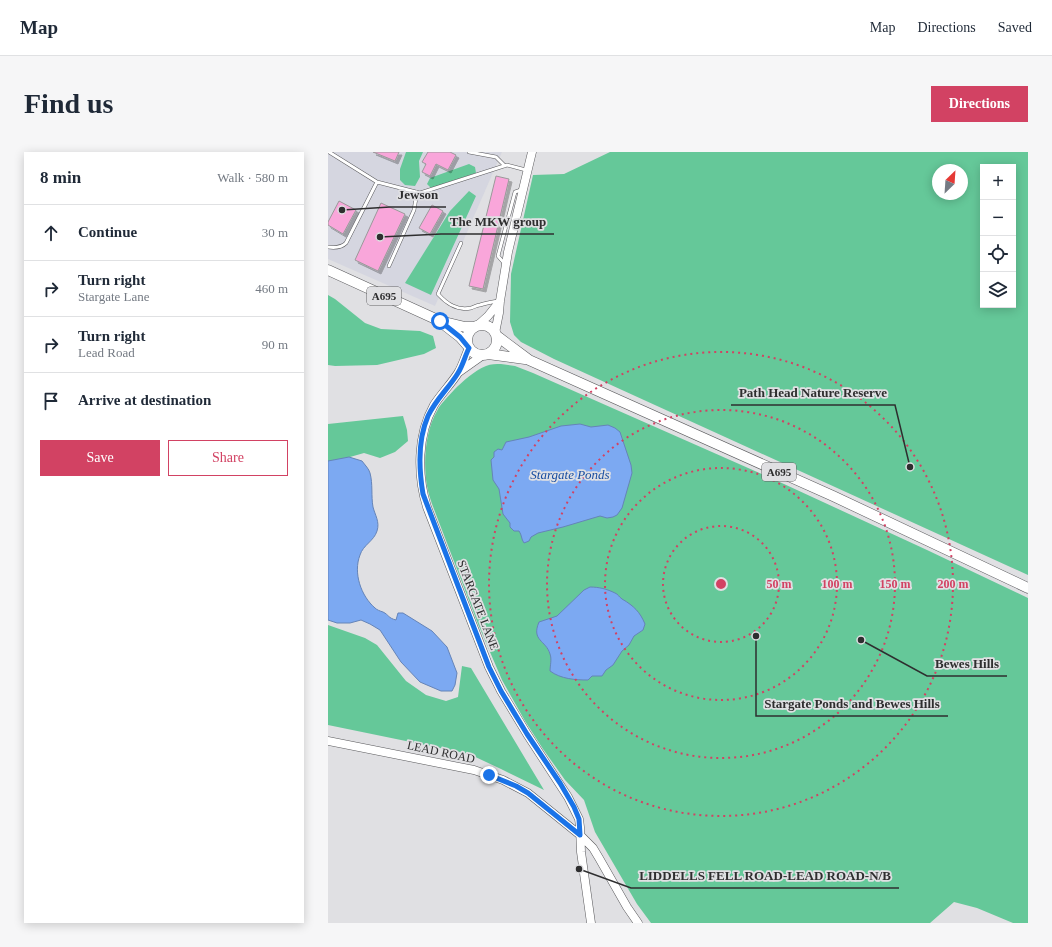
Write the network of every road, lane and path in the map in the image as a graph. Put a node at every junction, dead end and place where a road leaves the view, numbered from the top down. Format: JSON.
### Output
{"nodes":[{"id":1,"x":329,"y":152,"type":"edge"},
{"id":2,"x":469,"y":152,"type":"edge"},
{"id":3,"x":532,"y":152,"type":"edge"},
{"id":4,"x":504,"y":166,"type":"junction"},
{"id":5,"x":528,"y":171,"type":"junction"},
{"id":6,"x":377,"y":182,"type":"junction"},
{"id":7,"x":417,"y":192,"type":"junction"},
{"id":8,"x":461,"y":242,"type":"dead end"},
{"id":9,"x":328,"y":247,"type":"edge"},
{"id":10,"x":389,"y":266,"type":"dead end"},
{"id":11,"x":328,"y":270,"type":"edge"},
{"id":12,"x":500,"y":301,"type":"junction"},
{"id":13,"x":440,"y":321,"type":"junction"},
{"id":14,"x":476,"y":326,"type":"junction"},
{"id":15,"x":496,"y":335,"type":"junction"},
{"id":16,"x":468,"y":346,"type":"junction"},
{"id":17,"x":485,"y":354,"type":"junction"},
{"id":18,"x":529,"y":360,"type":"junction"},
{"id":19,"x":458,"y":373,"type":"junction"},
{"id":20,"x":1028,"y":588,"type":"edge"},
{"id":21,"x":328,"y":741,"type":"edge"},
{"id":22,"x":580,"y":835,"type":"junction"},
{"id":23,"x":591,"y":923,"type":"edge"},
{"id":24,"x":638,"y":923,"type":"edge"}],
"edges":[{"from":1,"to":6,"type":"lane"},
{"from":2,"to":4,"type":"lane"},
{"from":3,"to":5,"type":"street"},
{"from":4,"to":5,"type":"lane"},
{"from":4,"to":7,"type":"lane"},
{"from":5,"to":12,"type":"street"},
{"from":6,"to":7,"type":"lane"},
{"from":6,"to":9,"type":"lane"},
{"from":7,"to":10,"type":"lane"},
{"from":8,"to":12,"type":"lane"},
{"from":11,"to":13,"type":"main road","number":"A695"},
{"from":12,"to":14,"type":"street"},
{"from":12,"to":15,"type":"street"},
{"from":13,"to":14,"type":"main road","number":"A695"},
{"from":13,"to":16,"type":"main road","number":"A695"},
{"from":14,"to":15,"type":"main road","number":"A695"},
{"from":14,"to":16,"type":"main road"},
{"from":15,"to":17,"type":"main road"},
{"from":15,"to":18,"type":"main road","number":"A695"},
{"from":16,"to":17,"type":"main road","number":"A695"},
{"from":16,"to":19,"type":"street","name":"STARGATE LANE"},
{"from":17,"to":18,"type":"main road","number":"A695"},
{"from":17,"to":19,"type":"street","name":"STARGATE LANE"},
{"from":18,"to":20,"type":"main road","number":"A695"},
{"from":19,"to":22,"type":"street","name":"STARGATE LANE"},
{"from":21,"to":22,"type":"street","name":"LEAD ROAD"},
{"from":22,"to":23,"type":"street","name":"STARGATE LANE"},
{"from":22,"to":24,"type":"street","name":"LEAD ROAD"}]}
